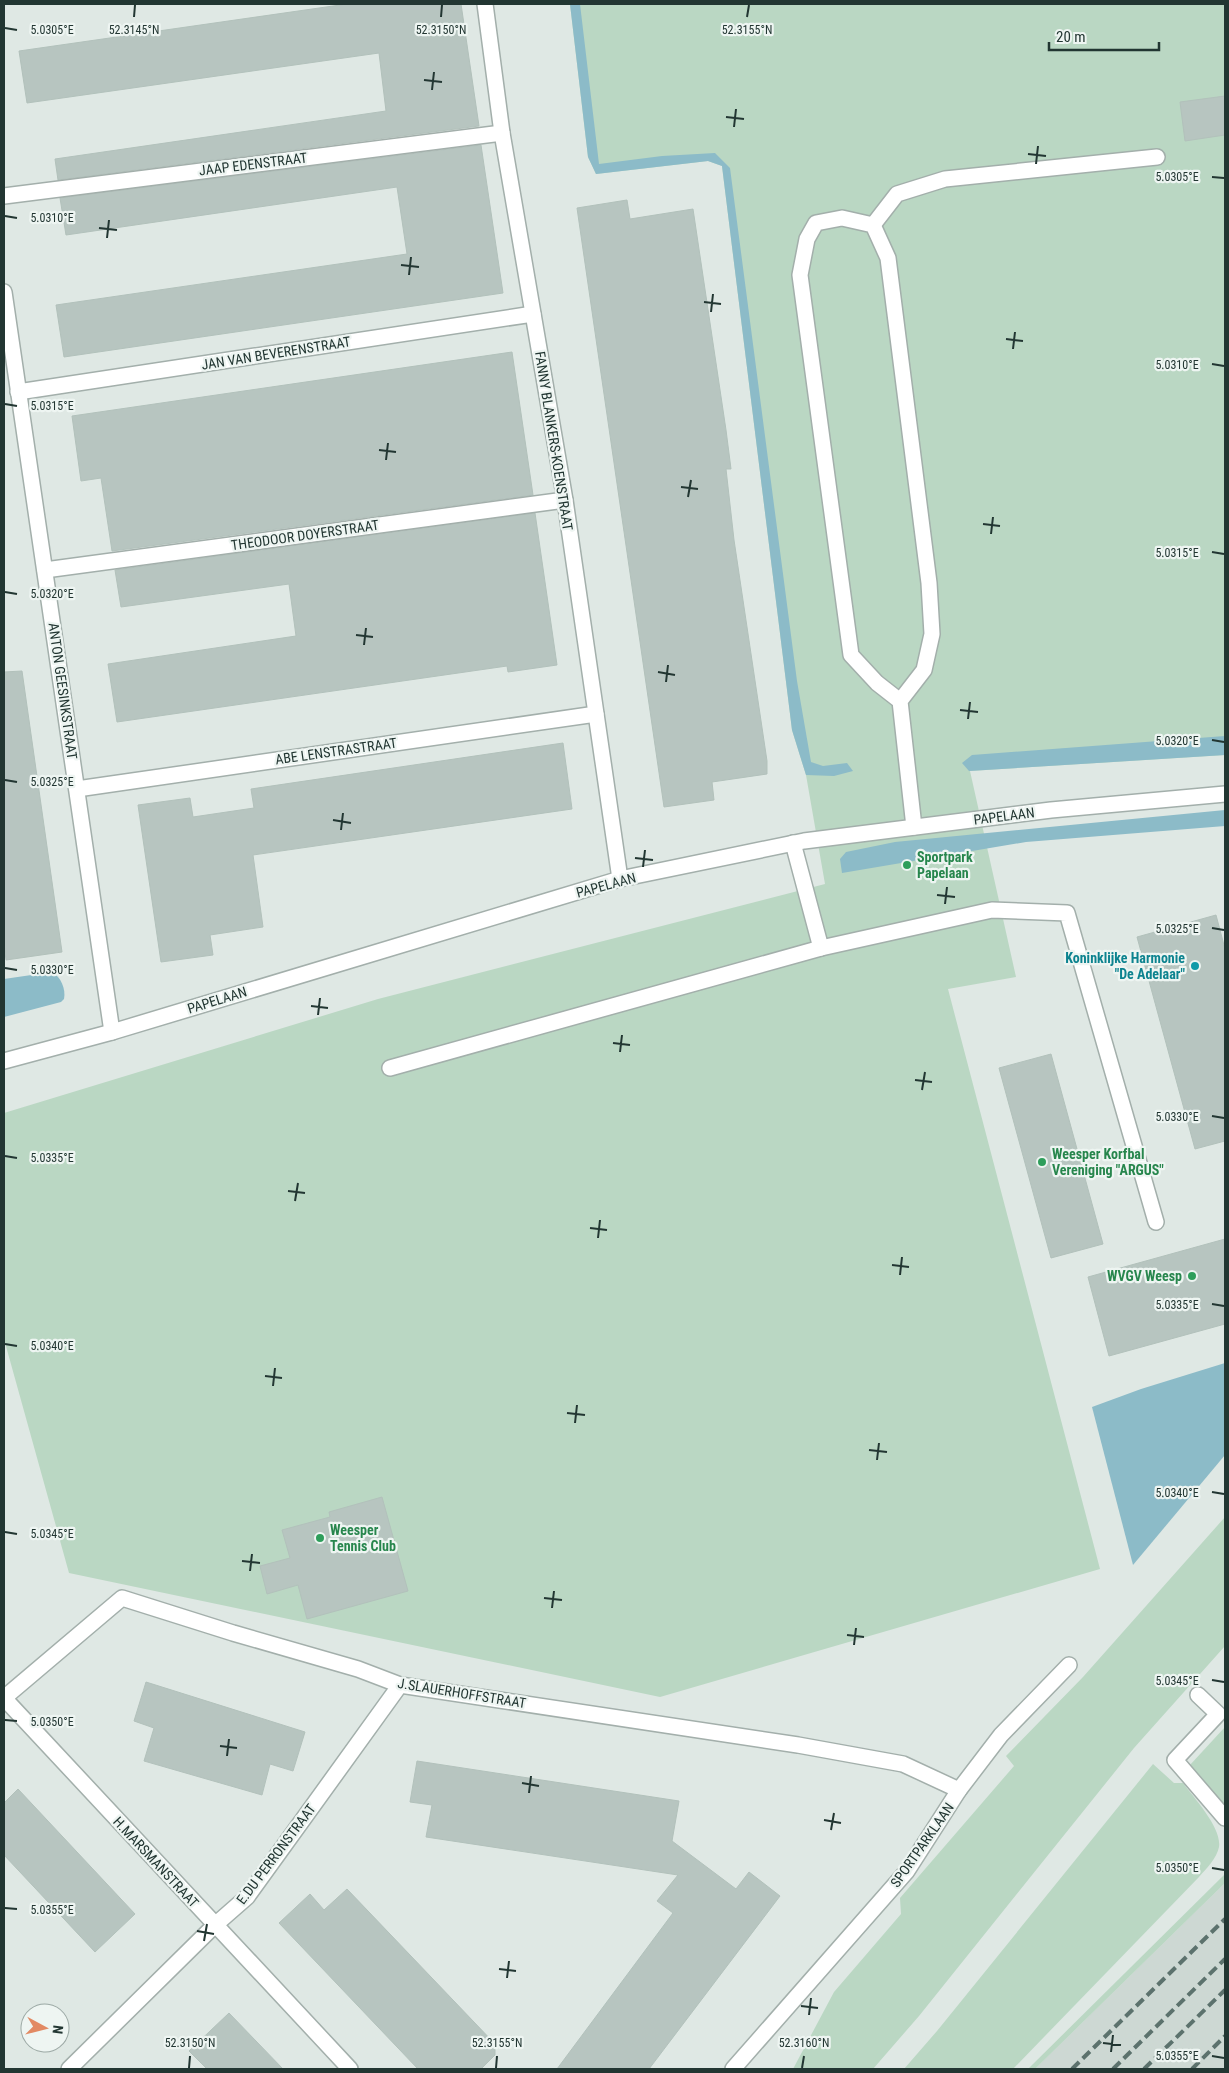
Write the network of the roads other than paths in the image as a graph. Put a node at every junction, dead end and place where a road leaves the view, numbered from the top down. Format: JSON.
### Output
{"nodes":[{"id":1,"x":485,"y":4,"type":"edge"},
{"id":2,"x":502,"y":133,"type":"junction"},
{"id":3,"x":1157,"y":157,"type":"dead end"},
{"id":4,"x":4,"y":196,"type":"edge"},
{"id":5,"x":873,"y":225,"type":"junction"},
{"id":6,"x":4,"y":292,"type":"edge"},
{"id":7,"x":533,"y":314,"type":"junction"},
{"id":8,"x":18,"y":392,"type":"junction"},
{"id":9,"x":565,"y":500,"type":"junction"},
{"id":10,"x":45,"y":570,"type":"junction"},
{"id":11,"x":900,"y":701,"type":"junction"},
{"id":12,"x":596,"y":714,"type":"junction"},
{"id":13,"x":77,"y":789,"type":"junction"},
{"id":14,"x":1225,"y":794,"type":"edge"},
{"id":15,"x":914,"y":827,"type":"junction"},
{"id":16,"x":793,"y":843,"type":"junction"},
{"id":17,"x":620,"y":879,"type":"junction"},
{"id":18,"x":821,"y":948,"type":"junction"},
{"id":19,"x":112,"y":1032,"type":"junction"},
{"id":20,"x":4,"y":1061,"type":"edge"},
{"id":21,"x":390,"y":1068,"type":"dead end"},
{"id":22,"x":1156,"y":1222,"type":"dead end"},
{"id":23,"x":1070,"y":1665,"type":"dead end"},
{"id":24,"x":400,"y":1685,"type":"junction"},
{"id":25,"x":1198,"y":1695,"type":"dead end"},
{"id":26,"x":4,"y":1698,"type":"edge"},
{"id":27,"x":1222,"y":1710,"type":"edge"},
{"id":28,"x":959,"y":1790,"type":"junction"},
{"id":29,"x":1225,"y":1818,"type":"edge"},
{"id":30,"x":215,"y":1925,"type":"junction"},
{"id":31,"x":68,"y":2069,"type":"edge"},
{"id":32,"x":350,"y":2069,"type":"edge"},
{"id":33,"x":733,"y":2069,"type":"edge"}],
"edges":[{"from":1,"to":2,"type":"street","name":"FANNY BLANKERS-KOENSTRAAT"},
{"from":2,"to":4,"type":"street","name":"JAAP EDENSTRAAT"},
{"from":2,"to":7,"type":"street","name":"FANNY BLANKERS-KOENSTRAAT"},
{"from":3,"to":5,"type":"street"},
{"from":5,"to":11,"type":"street"},
{"from":5,"to":11,"type":"street"},
{"from":6,"to":8,"type":"street","name":"ANTON GEESINKSTRAAT"},
{"from":7,"to":8,"type":"street","name":"JAN VAN BEVERENSTRAAT"},
{"from":7,"to":9,"type":"street","name":"FANNY BLANKERS-KOENSTRAAT"},
{"from":8,"to":10,"type":"street","name":"ANTON GEESINKSTRAAT"},
{"from":9,"to":10,"type":"street","name":"THEODOOR DOYERSTRAAT"},
{"from":9,"to":12,"type":"street","name":"FANNY BLANKERS-KOENSTRAAT"},
{"from":10,"to":13,"type":"street","name":"ANTON GEESINKSTRAAT"},
{"from":11,"to":15,"type":"street"},
{"from":12,"to":13,"type":"street","name":"ABE LENSTRASTRAAT"},
{"from":12,"to":17,"type":"street","name":"FANNY BLANKERS-KOENSTRAAT"},
{"from":13,"to":19,"type":"street","name":"ANTON GEESINKSTRAAT"},
{"from":14,"to":15,"type":"street","name":"PAPELAAN"},
{"from":15,"to":16,"type":"street","name":"PAPELAAN"},
{"from":16,"to":17,"type":"street","name":"PAPELAAN"},
{"from":16,"to":18,"type":"street"},
{"from":17,"to":19,"type":"street","name":"PAPELAAN"},
{"from":18,"to":21,"type":"street"},
{"from":18,"to":22,"type":"street"},
{"from":19,"to":20,"type":"street","name":"PAPELAAN"},
{"from":23,"to":28,"type":"street","name":"SPORTPARKLAAN"},
{"from":24,"to":26,"type":"street","name":"J.SLAUERHOFFSTRAAT"},
{"from":24,"to":28,"type":"street","name":"J.SLAUERHOFFSTRAAT"},
{"from":24,"to":30,"type":"street","name":"E.DU PERRONSTRAAT"},
{"from":25,"to":27,"type":"street"},
{"from":26,"to":30,"type":"street","name":"H.MARSMANSTRAAT"},
{"from":27,"to":29,"type":"street"},
{"from":28,"to":33,"type":"street","name":"SPORTPARKLAAN"},
{"from":30,"to":31,"type":"street","name":"E.DU PERRONSTRAAT"},
{"from":30,"to":32,"type":"street","name":"H.MARSMANSTRAAT"}]}
